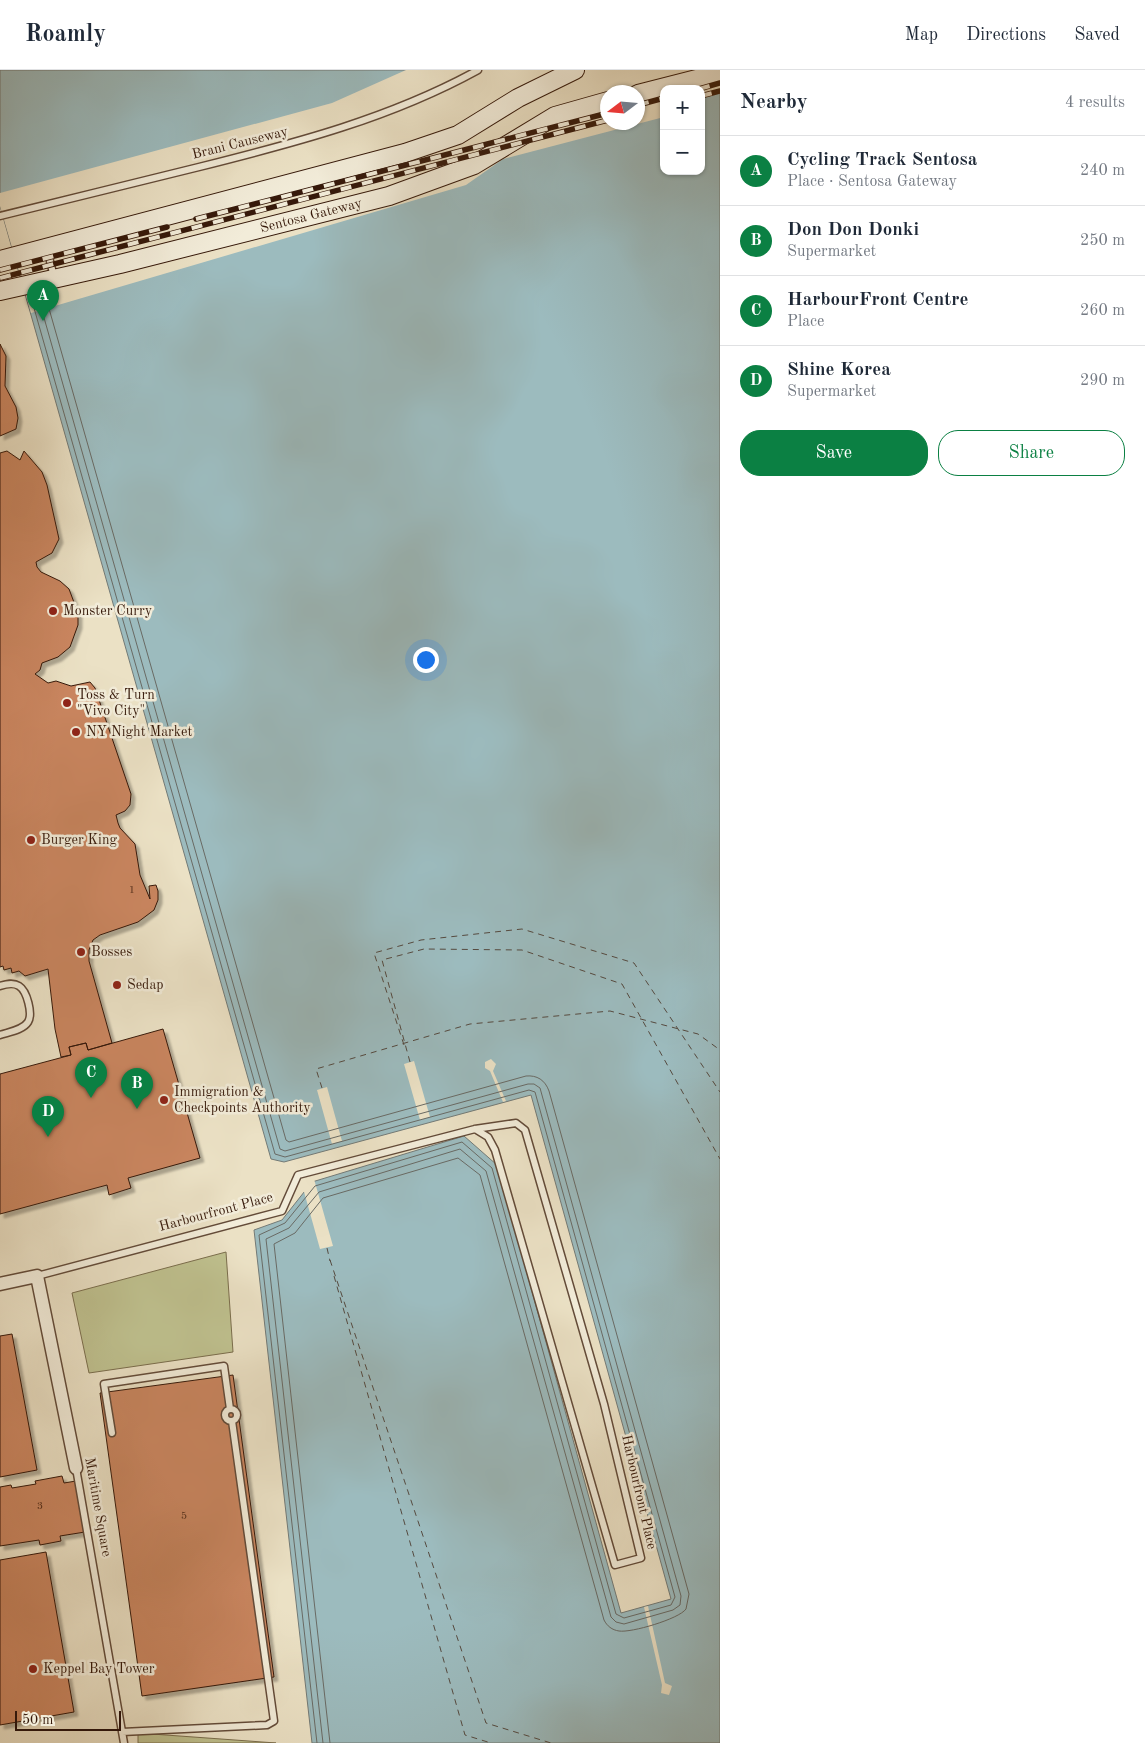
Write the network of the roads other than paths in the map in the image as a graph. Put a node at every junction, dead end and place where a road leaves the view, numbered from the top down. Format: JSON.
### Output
{"nodes":[{"id":1,"x":478,"y":70,"type":"edge"},
{"id":2,"x":574,"y":70,"type":"edge"},
{"id":3,"x":720,"y":73,"type":"edge"},
{"id":4,"x":645,"y":92,"type":"edge"},
{"id":5,"x":600,"y":103,"type":"edge"},
{"id":6,"x":0,"y":216,"type":"edge"},
{"id":7,"x":47,"y":249,"type":"junction"},
{"id":8,"x":2,"y":260,"type":"edge"},
{"id":9,"x":55,"y":279,"type":"junction"},
{"id":10,"x":5,"y":290,"type":"edge"},
{"id":11,"x":0,"y":986,"type":"edge"},
{"id":12,"x":0,"y":1035,"type":"edge"},
{"id":13,"x":475,"y":1129,"type":"junction"},
{"id":14,"x":37,"y":1276,"type":"junction"},
{"id":15,"x":0,"y":1284,"type":"edge"},
{"id":16,"x":112,"y":1433,"type":"dead end"},
{"id":17,"x":76,"y":1468,"type":"joint"},
{"id":18,"x":122,"y":1732,"type":"junction"},
{"id":19,"x":124,"y":1743,"type":"edge"}],
"edges":[{"from":1,"to":6,"type":"lane","name":"Brani Causeway"},
{"from":2,"to":7,"type":"main road"},
{"from":3,"to":4,"type":"main road"},
{"from":5,"to":9,"type":"main road","name":"Sentosa Gateway"},
{"from":7,"to":8,"type":"main road"},
{"from":7,"to":9,"type":"lane"},
{"from":9,"to":10,"type":"main road","name":"Sentosa Gateway"},
{"from":11,"to":12,"type":"lane"},
{"from":13,"to":13,"type":"lane","name":"Harbourfront Place"},
{"from":13,"to":14,"type":"lane","name":"Harbourfront Place"},
{"from":14,"to":15,"type":"street","name":"Harbourfront Place"},
{"from":14,"to":17,"type":"street","name":"Maritime Square"},
{"from":16,"to":18,"type":"lane"},
{"from":17,"to":18,"type":"lane","name":"Maritime Square"},
{"from":18,"to":19,"type":"lane","name":"Maritime Square"}]}
